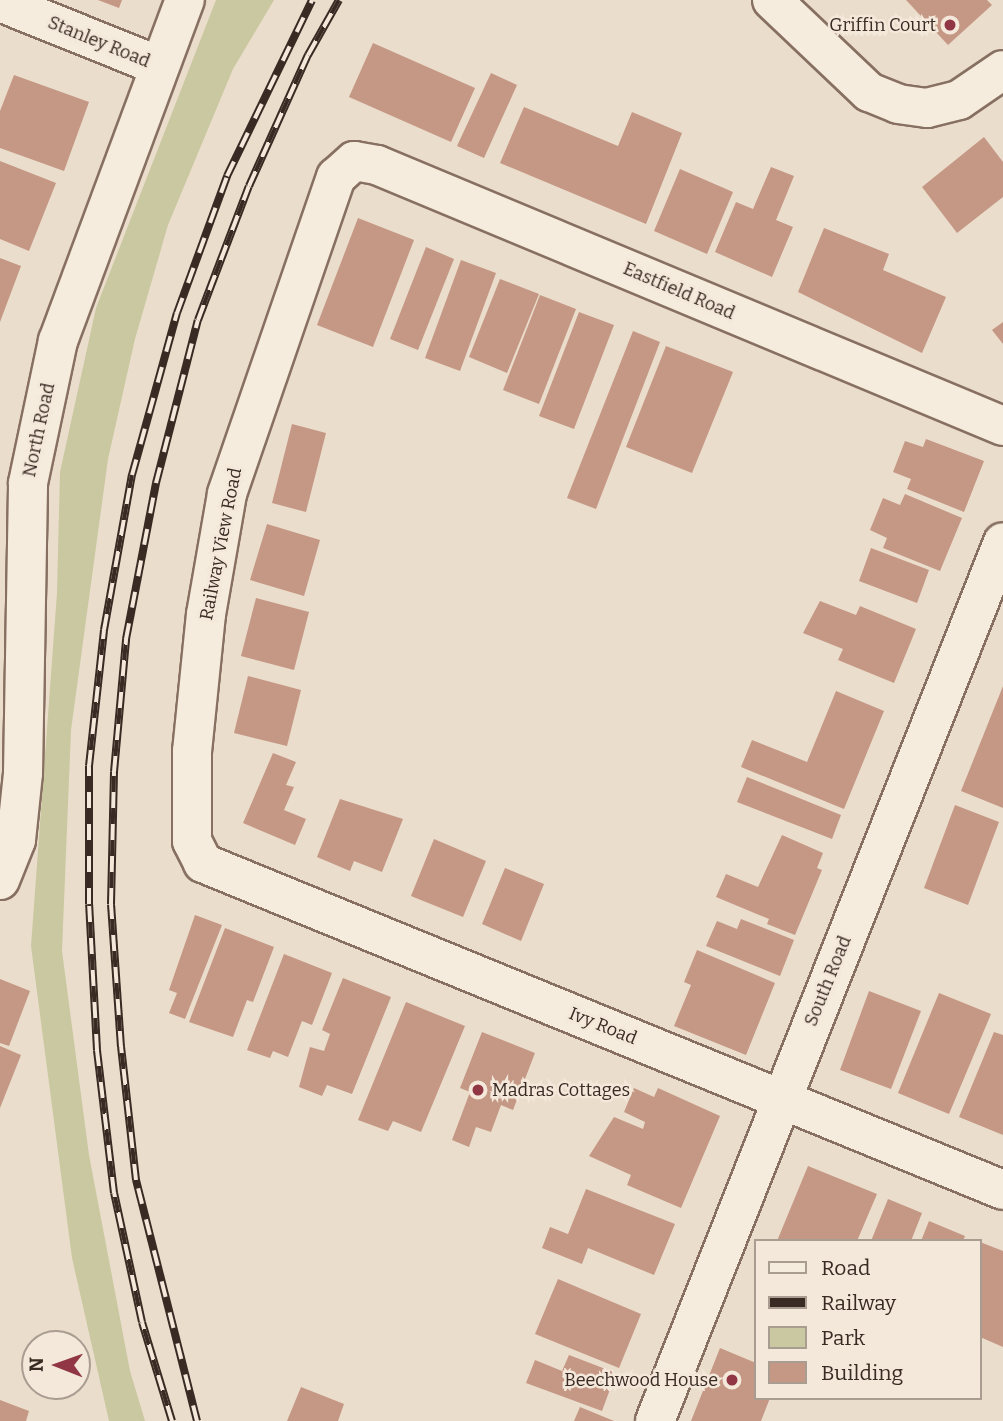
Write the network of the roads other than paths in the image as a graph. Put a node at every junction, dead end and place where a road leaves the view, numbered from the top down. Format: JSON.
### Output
{"nodes":[{"id":1,"x":185,"y":0,"type":"edge"},
{"id":2,"x":773,"y":0,"type":"edge"},
{"id":3,"x":0,"y":2,"type":"edge"},
{"id":4,"x":159,"y":66,"type":"junction"},
{"id":5,"x":1003,"y":70,"type":"edge"},
{"id":6,"x":354,"y":161,"type":"joint"},
{"id":7,"x":1003,"y":426,"type":"edge"},
{"id":8,"x":1003,"y":542,"type":"edge"},
{"id":9,"x":12,"y":773,"type":"edge"},
{"id":10,"x":203,"y":863,"type":"joint"},
{"id":11,"x":0,"y":880,"type":"edge"},
{"id":12,"x":782,"y":1099,"type":"junction"},
{"id":13,"x":1003,"y":1190,"type":"edge"},
{"id":14,"x":655,"y":1421,"type":"edge"}],
"edges":[{"from":1,"to":4,"type":"street","name":"North Road"},
{"from":2,"to":5,"type":"street"},
{"from":3,"to":4,"type":"street","name":"Stanley Road"},
{"from":4,"to":9,"type":"street","name":"North Road"},
{"from":6,"to":7,"type":"street","name":"Eastfield Road"},
{"from":6,"to":10,"type":"street","name":"Railway View Road"},
{"from":8,"to":12,"type":"street","name":"South Road"},
{"from":9,"to":11,"type":"street","name":"North Road"},
{"from":10,"to":12,"type":"street","name":"Ivy Road"},
{"from":12,"to":13,"type":"street","name":"Ivy Road"},
{"from":12,"to":14,"type":"street","name":"South Road"}]}
